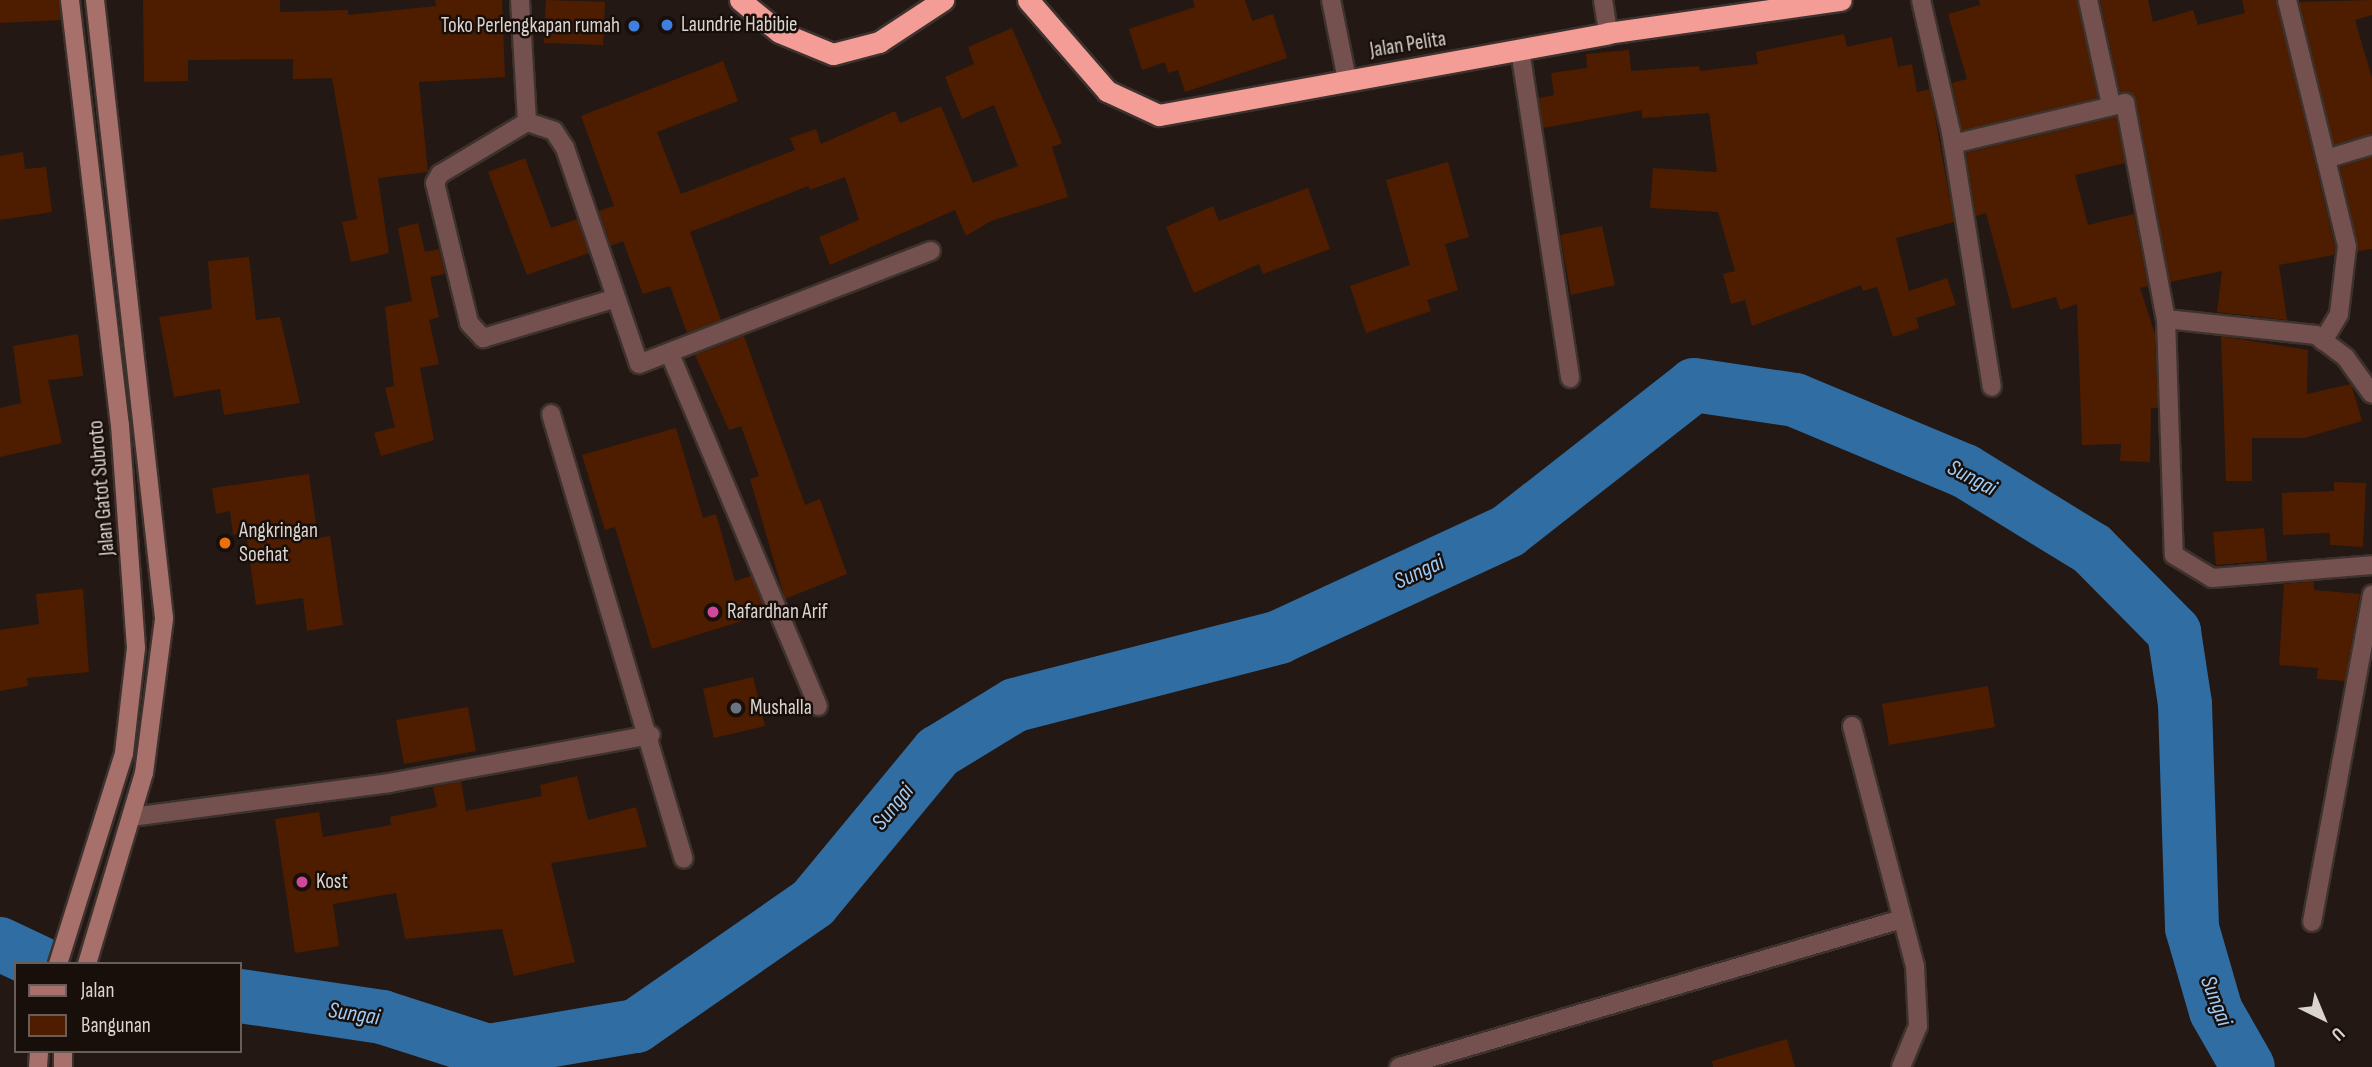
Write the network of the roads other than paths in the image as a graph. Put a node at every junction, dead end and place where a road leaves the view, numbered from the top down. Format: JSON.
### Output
{"nodes":[{"id":1,"x":70,"y":0,"type":"edge"},
{"id":2,"x":95,"y":0,"type":"edge"},
{"id":3,"x":520,"y":0,"type":"edge"},
{"id":4,"x":740,"y":0,"type":"edge"},
{"id":5,"x":943,"y":0,"type":"edge"},
{"id":6,"x":1028,"y":0,"type":"edge"},
{"id":7,"x":1331,"y":0,"type":"edge"},
{"id":8,"x":1603,"y":0,"type":"edge"},
{"id":9,"x":1841,"y":0,"type":"edge"},
{"id":10,"x":1921,"y":0,"type":"edge"},
{"id":11,"x":2088,"y":0,"type":"edge"},
{"id":12,"x":2287,"y":0,"type":"edge"},
{"id":13,"x":1608,"y":33,"type":"junction"},
{"id":14,"x":1520,"y":50,"type":"junction"},
{"id":15,"x":1347,"y":79,"type":"junction"},
{"id":16,"x":2111,"y":105,"type":"junction"},
{"id":17,"x":527,"y":122,"type":"junction"},
{"id":18,"x":1953,"y":144,"type":"junction"},
{"id":19,"x":2372,"y":145,"type":"edge"},
{"id":20,"x":2326,"y":159,"type":"junction"},
{"id":21,"x":931,"y":251,"type":"dead end"},
{"id":22,"x":613,"y":299,"type":"junction"},
{"id":23,"x":2166,"y":319,"type":"junction"},
{"id":24,"x":2323,"y":341,"type":"junction"},
{"id":25,"x":670,"y":354,"type":"junction"},
{"id":26,"x":1570,"y":378,"type":"dead end"},
{"id":27,"x":1992,"y":387,"type":"dead end"},
{"id":28,"x":2372,"y":394,"type":"edge"},
{"id":29,"x":551,"y":414,"type":"dead end"},
{"id":30,"x":138,"y":418,"type":"junction"},
{"id":31,"x":120,"y":426,"type":"junction"},
{"id":32,"x":2372,"y":565,"type":"edge"},
{"id":33,"x":2372,"y":594,"type":"edge"},
{"id":34,"x":818,"y":706,"type":"dead end"},
{"id":35,"x":1852,"y":726,"type":"dead end"},
{"id":36,"x":651,"y":735,"type":"junction"},
{"id":37,"x":132,"y":817,"type":"junction"},
{"id":38,"x":684,"y":859,"type":"dead end"},
{"id":39,"x":1902,"y":919,"type":"junction"},
{"id":40,"x":2312,"y":922,"type":"dead end"},
{"id":41,"x":59,"y":962,"type":"edge"},
{"id":42,"x":88,"y":962,"type":"edge"},
{"id":43,"x":1399,"y":1067,"type":"edge"},
{"id":44,"x":1901,"y":1067,"type":"edge"}],
"edges":[{"from":1,"to":31,"type":"street","name":"Jalan Gatot Subroto"},
{"from":2,"to":30,"type":"street","name":"Jalan Gatot Subroto"},
{"from":3,"to":17,"type":"street"},
{"from":4,"to":5,"type":"highway"},
{"from":6,"to":15,"type":"highway","name":"Jalan Pelita"},
{"from":7,"to":15,"type":"street"},
{"from":8,"to":13,"type":"street"},
{"from":9,"to":13,"type":"highway","name":"Jalan Pelita"},
{"from":10,"to":18,"type":"street"},
{"from":11,"to":16,"type":"street"},
{"from":12,"to":20,"type":"street"},
{"from":13,"to":14,"type":"highway","name":"Jalan Pelita"},
{"from":14,"to":15,"type":"highway","name":"Jalan Pelita"},
{"from":14,"to":26,"type":"street"},
{"from":16,"to":18,"type":"street"},
{"from":16,"to":23,"type":"street"},
{"from":17,"to":22,"type":"street"},
{"from":17,"to":22,"type":"street"},
{"from":18,"to":27,"type":"street"},
{"from":19,"to":20,"type":"street"},
{"from":20,"to":24,"type":"street"},
{"from":21,"to":25,"type":"street"},
{"from":22,"to":25,"type":"street"},
{"from":23,"to":24,"type":"street"},
{"from":23,"to":32,"type":"street"},
{"from":24,"to":28,"type":"street"},
{"from":25,"to":34,"type":"street"},
{"from":29,"to":36,"type":"street"},
{"from":30,"to":31,"type":"street"},
{"from":30,"to":37,"type":"street","name":"Jalan Gatot Subroto"},
{"from":31,"to":41,"type":"street","name":"Jalan Gatot Subroto"},
{"from":33,"to":40,"type":"street"},
{"from":35,"to":39,"type":"street"},
{"from":36,"to":37,"type":"street"},
{"from":36,"to":38,"type":"street"},
{"from":37,"to":42,"type":"street","name":"Jalan Gatot Subroto"},
{"from":39,"to":43,"type":"street"},
{"from":39,"to":44,"type":"street"}]}
